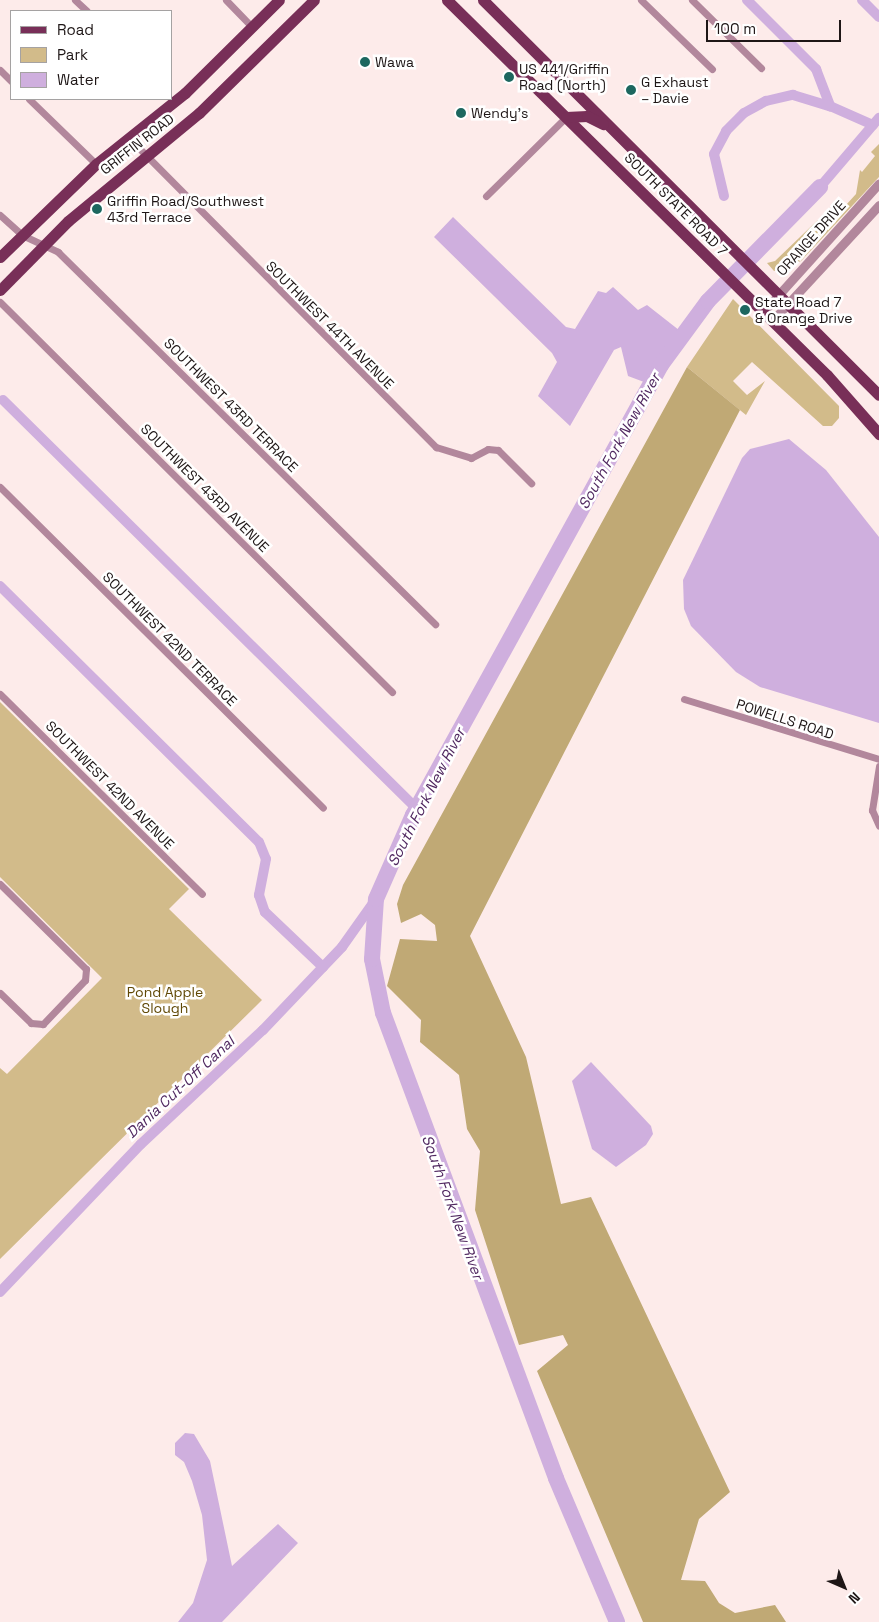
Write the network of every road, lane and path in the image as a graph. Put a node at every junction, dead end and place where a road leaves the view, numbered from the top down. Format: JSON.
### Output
{"nodes":[{"id":1,"x":75,"y":0,"type":"edge"},
{"id":2,"x":226,"y":0,"type":"edge"},
{"id":3,"x":279,"y":0,"type":"edge"},
{"id":4,"x":314,"y":0,"type":"edge"},
{"id":5,"x":447,"y":0,"type":"edge"},
{"id":6,"x":483,"y":0,"type":"edge"},
{"id":7,"x":641,"y":0,"type":"edge"},
{"id":8,"x":692,"y":0,"type":"edge"},
{"id":9,"x":86,"y":10,"type":"edge"},
{"id":10,"x":252,"y":27,"type":"junction"},
{"id":11,"x":762,"y":68,"type":"dead end"},
{"id":12,"x":712,"y":69,"type":"dead end"},
{"id":13,"x":0,"y":70,"type":"edge"},
{"id":14,"x":10,"y":80,"type":"edge"},
{"id":15,"x":174,"y":97,"type":"edge"},
{"id":16,"x":31,"y":100,"type":"edge"},
{"id":17,"x":171,"y":100,"type":"edge"},
{"id":18,"x":566,"y":117,"type":"junction"},
{"id":19,"x":611,"y":127,"type":"junction"},
{"id":20,"x":129,"y":138,"type":"junction"},
{"id":21,"x":145,"y":156,"type":"junction"},
{"id":22,"x":96,"y":164,"type":"junction"},
{"id":23,"x":878,"y":184,"type":"edge"},
{"id":24,"x":486,"y":196,"type":"dead end"},
{"id":25,"x":876,"y":208,"type":"edge"},
{"id":26,"x":0,"y":215,"type":"edge"},
{"id":27,"x":22,"y":235,"type":"junction"},
{"id":28,"x":43,"y":246,"type":"junction"},
{"id":29,"x":0,"y":258,"type":"edge"},
{"id":30,"x":0,"y":290,"type":"edge"},
{"id":31,"x":779,"y":294,"type":"junction"},
{"id":32,"x":0,"y":302,"type":"edge"},
{"id":33,"x":789,"y":304,"type":"junction"},
{"id":34,"x":763,"y":312,"type":"junction"},
{"id":35,"x":772,"y":321,"type":"junction"},
{"id":36,"x":879,"y":395,"type":"edge"},
{"id":37,"x":879,"y":434,"type":"edge"},
{"id":38,"x":532,"y":483,"type":"dead end"},
{"id":39,"x":0,"y":487,"type":"edge"},
{"id":40,"x":435,"y":624,"type":"dead end"},
{"id":41,"x":392,"y":692,"type":"dead end"},
{"id":42,"x":0,"y":694,"type":"edge"},
{"id":43,"x":684,"y":699,"type":"dead end"},
{"id":44,"x":879,"y":758,"type":"edge"},
{"id":45,"x":879,"y":766,"type":"edge"},
{"id":46,"x":323,"y":808,"type":"dead end"},
{"id":47,"x":879,"y":826,"type":"edge"},
{"id":48,"x":0,"y":884,"type":"edge"},
{"id":49,"x":202,"y":894,"type":"dead end"},
{"id":50,"x":0,"y":993,"type":"edge"}],
"edges":[{"from":1,"to":9,"type":"street"},
{"from":2,"to":10,"type":"street"},
{"from":3,"to":10,"type":"main road","name":"GRIFFIN ROAD"},
{"from":4,"to":21,"type":"main road","name":"GRIFFIN ROAD"},
{"from":5,"to":18,"type":"main road","name":"SOUTH STATE ROAD 7"},
{"from":6,"to":19,"type":"main road","name":"SOUTH STATE ROAD 7"},
{"from":7,"to":12,"type":"street"},
{"from":8,"to":11,"type":"street"},
{"from":10,"to":15,"type":"main road","name":"GRIFFIN ROAD"},
{"from":13,"to":14,"type":"street"},
{"from":16,"to":22,"type":"street"},
{"from":17,"to":20,"type":"main road","name":"GRIFFIN ROAD"},
{"from":18,"to":19,"type":"main road"},
{"from":18,"to":24,"type":"street"},
{"from":18,"to":34,"type":"main road","name":"SOUTH STATE ROAD 7"},
{"from":19,"to":31,"type":"main road","name":"SOUTH STATE ROAD 7"},
{"from":20,"to":21,"type":"street","name":"SOUTHWEST 44TH AVENUE"},
{"from":20,"to":22,"type":"main road","name":"GRIFFIN ROAD"},
{"from":21,"to":28,"type":"main road","name":"GRIFFIN ROAD"},
{"from":21,"to":38,"type":"street","name":"SOUTHWEST 44TH AVENUE"},
{"from":22,"to":27,"type":"main road","name":"GRIFFIN ROAD"},
{"from":23,"to":25,"type":"street"},
{"from":23,"to":31,"type":"street","name":"ORANGE DRIVE"},
{"from":25,"to":33,"type":"street","name":"ORANGE DRIVE"},
{"from":26,"to":27,"type":"street","name":"SOUTHWEST 43RD TERRACE"},
{"from":27,"to":28,"type":"street","name":"SOUTHWEST 43RD TERRACE"},
{"from":27,"to":29,"type":"main road","name":"GRIFFIN ROAD"},
{"from":28,"to":30,"type":"main road","name":"GRIFFIN ROAD"},
{"from":28,"to":40,"type":"street","name":"SOUTHWEST 43RD TERRACE"},
{"from":31,"to":33,"type":"main road","name":"SOUTH STATE ROAD 7"},
{"from":31,"to":34,"type":"street","name":"ORANGE DRIVE"},
{"from":32,"to":41,"type":"street","name":"SOUTHWEST 43RD AVENUE"},
{"from":33,"to":35,"type":"street","name":"ORANGE DRIVE"},
{"from":33,"to":36,"type":"main road","name":"SOUTH STATE ROAD 7"},
{"from":34,"to":35,"type":"main road","name":"SOUTH STATE ROAD 7"},
{"from":35,"to":37,"type":"main road","name":"SOUTH STATE ROAD 7"},
{"from":39,"to":46,"type":"street","name":"SOUTHWEST 42ND TERRACE"},
{"from":42,"to":49,"type":"street","name":"SOUTHWEST 42ND AVENUE"},
{"from":43,"to":44,"type":"street","name":"POWELLS ROAD"},
{"from":45,"to":47,"type":"street"},
{"from":48,"to":50,"type":"street"}]}
